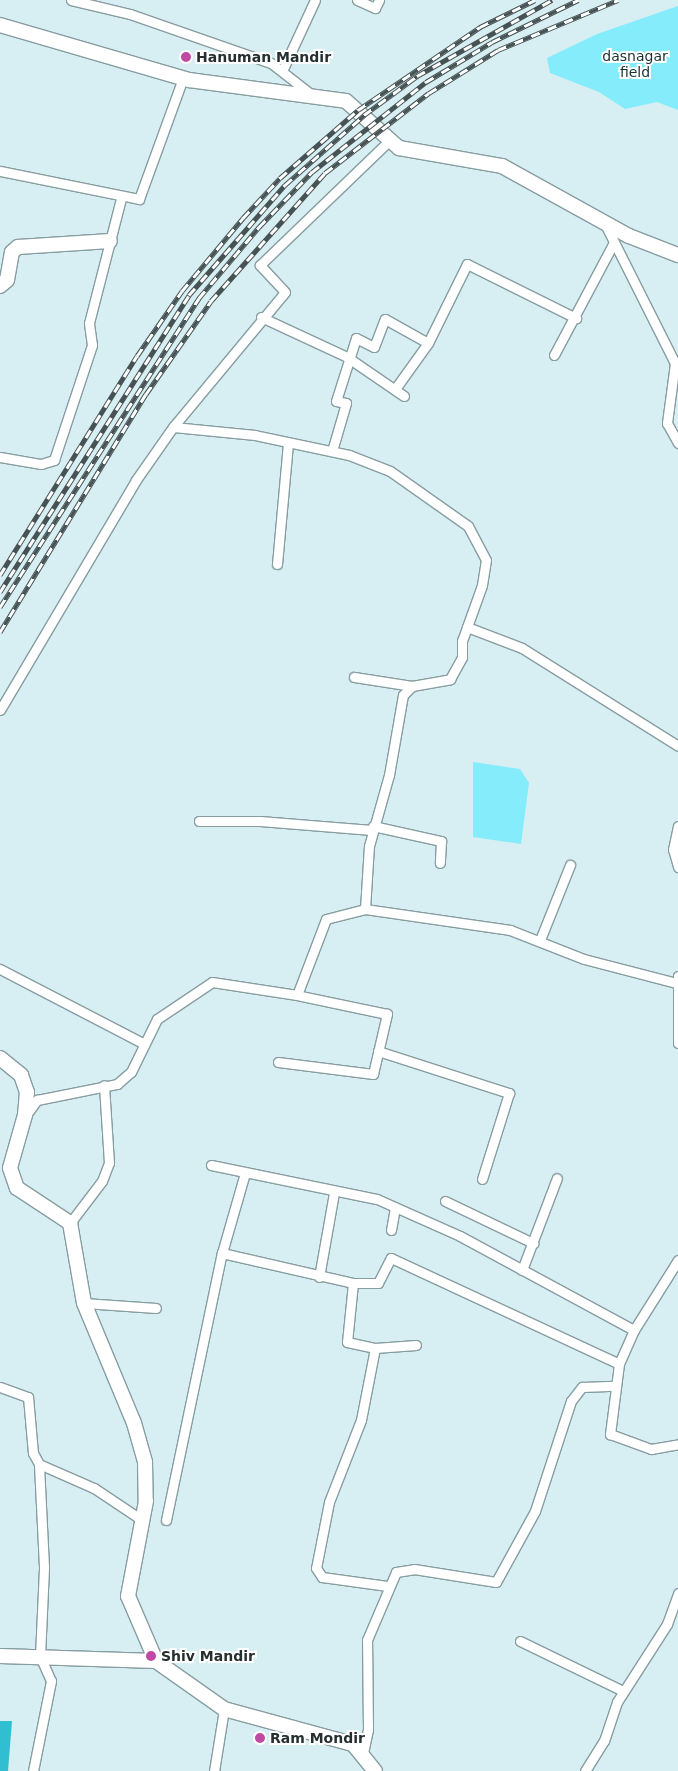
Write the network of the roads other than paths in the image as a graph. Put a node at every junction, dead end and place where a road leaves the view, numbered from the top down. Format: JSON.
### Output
{"nodes":[{"id":1,"x":71,"y":0,"type":"edge"},
{"id":2,"x":315,"y":0,"type":"edge"},
{"id":3,"x":357,"y":0,"type":"edge"},
{"id":4,"x":379,"y":0,"type":"edge"},
{"id":5,"x":0,"y":25,"type":"edge"},
{"id":6,"x":282,"y":71,"type":"junction"},
{"id":7,"x":183,"y":78,"type":"junction"},
{"id":8,"x":317,"y":99,"type":"junction"},
{"id":9,"x":390,"y":140,"type":"junction"},
{"id":10,"x":0,"y":171,"type":"edge"},
{"id":11,"x":121,"y":198,"type":"junction"},
{"id":12,"x":604,"y":222,"type":"junction"},
{"id":13,"x":110,"y":242,"type":"junction"},
{"id":14,"x":613,"y":244,"type":"junction"},
{"id":15,"x":678,"y":255,"type":"edge"},
{"id":16,"x":0,"y":286,"type":"edge"},
{"id":17,"x":261,"y":317,"type":"junction"},
{"id":18,"x":576,"y":318,"type":"junction"},
{"id":19,"x":428,"y":343,"type":"junction"},
{"id":20,"x":554,"y":355,"type":"dead end"},
{"id":21,"x":347,"y":357,"type":"junction"},
{"id":22,"x":394,"y":389,"type":"junction"},
{"id":23,"x":404,"y":396,"type":"dead end"},
{"id":24,"x":173,"y":427,"type":"junction"},
{"id":25,"x":288,"y":442,"type":"junction"},
{"id":26,"x":678,"y":443,"type":"edge"},
{"id":27,"x":332,"y":451,"type":"junction"},
{"id":28,"x":0,"y":457,"type":"edge"},
{"id":29,"x":277,"y":564,"type":"dead end"},
{"id":30,"x":467,"y":627,"type":"junction"},
{"id":31,"x":354,"y":677,"type":"dead end"},
{"id":32,"x":412,"y":686,"type":"junction"},
{"id":33,"x":0,"y":710,"type":"edge"},
{"id":34,"x":678,"y":746,"type":"edge"},
{"id":35,"x":199,"y":821,"type":"dead end"},
{"id":36,"x":678,"y":826,"type":"edge"},
{"id":37,"x":372,"y":828,"type":"junction"},
{"id":38,"x":440,"y":863,"type":"dead end"},
{"id":39,"x":570,"y":865,"type":"dead end"},
{"id":40,"x":678,"y":867,"type":"edge"},
{"id":41,"x":364,"y":909,"type":"junction"},
{"id":42,"x":540,"y":940,"type":"junction"},
{"id":43,"x":0,"y":970,"type":"edge"},
{"id":44,"x":677,"y":979,"type":"edge"},
{"id":45,"x":297,"y":995,"type":"junction"},
{"id":46,"x":143,"y":1043,"type":"junction"},
{"id":47,"x":678,"y":1043,"type":"edge"},
{"id":48,"x":378,"y":1051,"type":"junction"},
{"id":49,"x":0,"y":1058,"type":"edge"},
{"id":50,"x":278,"y":1062,"type":"dead end"},
{"id":51,"x":104,"y":1085,"type":"junction"},
{"id":52,"x":26,"y":1115,"type":"junction"},
{"id":53,"x":211,"y":1165,"type":"dead end"},
{"id":54,"x":245,"y":1173,"type":"junction"},
{"id":55,"x":557,"y":1178,"type":"dead end"},
{"id":56,"x":482,"y":1179,"type":"dead end"},
{"id":57,"x":334,"y":1193,"type":"junction"},
{"id":58,"x":445,"y":1201,"type":"dead end"},
{"id":59,"x":395,"y":1207,"type":"junction"},
{"id":60,"x":70,"y":1224,"type":"junction"},
{"id":61,"x":391,"y":1230,"type":"dead end"},
{"id":62,"x":532,"y":1243,"type":"junction"},
{"id":63,"x":222,"y":1253,"type":"junction"},
{"id":64,"x":678,"y":1260,"type":"edge"},
{"id":65,"x":522,"y":1270,"type":"junction"},
{"id":66,"x":319,"y":1277,"type":"junction"},
{"id":67,"x":353,"y":1283,"type":"junction"},
{"id":68,"x":84,"y":1303,"type":"junction"},
{"id":69,"x":156,"y":1308,"type":"dead end"},
{"id":70,"x":634,"y":1330,"type":"junction"},
{"id":71,"x":416,"y":1345,"type":"dead end"},
{"id":72,"x":375,"y":1348,"type":"junction"},
{"id":73,"x":618,"y":1364,"type":"junction"},
{"id":74,"x":615,"y":1386,"type":"junction"},
{"id":75,"x":0,"y":1387,"type":"edge"},
{"id":76,"x":678,"y":1444,"type":"edge"},
{"id":77,"x":39,"y":1464,"type":"junction"},
{"id":78,"x":142,"y":1520,"type":"junction"},
{"id":79,"x":166,"y":1520,"type":"dead end"},
{"id":80,"x":387,"y":1586,"type":"junction"},
{"id":81,"x":678,"y":1593,"type":"edge"},
{"id":82,"x":674,"y":1615,"type":"edge"},
{"id":83,"x":520,"y":1641,"type":"dead end"},
{"id":84,"x":0,"y":1656,"type":"edge"},
{"id":85,"x":40,"y":1656,"type":"junction"},
{"id":86,"x":156,"y":1661,"type":"junction"},
{"id":87,"x":623,"y":1691,"type":"junction"},
{"id":88,"x":224,"y":1709,"type":"junction"},
{"id":89,"x":363,"y":1753,"type":"junction"},
{"id":90,"x":32,"y":1771,"type":"edge"},
{"id":91,"x":214,"y":1771,"type":"edge"},
{"id":92,"x":375,"y":1771,"type":"edge"},
{"id":93,"x":585,"y":1771,"type":"edge"}],
"edges":[{"from":1,"to":6,"type":"street"},
{"from":2,"to":6,"type":"street"},
{"from":3,"to":4,"type":"street"},
{"from":5,"to":7,"type":"street"},
{"from":6,"to":8,"type":"street"},
{"from":7,"to":8,"type":"street"},
{"from":7,"to":11,"type":"street"},
{"from":8,"to":9,"type":"street"},
{"from":9,"to":12,"type":"street"},
{"from":9,"to":17,"type":"street"},
{"from":10,"to":11,"type":"street"},
{"from":11,"to":13,"type":"street"},
{"from":12,"to":14,"type":"street"},
{"from":12,"to":15,"type":"street"},
{"from":13,"to":16,"type":"street"},
{"from":13,"to":28,"type":"street"},
{"from":14,"to":18,"type":"street"},
{"from":14,"to":26,"type":"street"},
{"from":17,"to":21,"type":"street"},
{"from":17,"to":24,"type":"street"},
{"from":18,"to":19,"type":"street"},
{"from":18,"to":20,"type":"street"},
{"from":19,"to":21,"type":"street"},
{"from":19,"to":22,"type":"street"},
{"from":21,"to":22,"type":"street"},
{"from":21,"to":27,"type":"street"},
{"from":22,"to":23,"type":"street"},
{"from":24,"to":25,"type":"street"},
{"from":24,"to":33,"type":"street"},
{"from":25,"to":27,"type":"street"},
{"from":25,"to":29,"type":"street"},
{"from":27,"to":30,"type":"street"},
{"from":30,"to":32,"type":"street"},
{"from":30,"to":34,"type":"street"},
{"from":31,"to":32,"type":"street"},
{"from":32,"to":37,"type":"street"},
{"from":35,"to":37,"type":"street"},
{"from":36,"to":40,"type":"street"},
{"from":37,"to":38,"type":"street"},
{"from":37,"to":41,"type":"street"},
{"from":39,"to":42,"type":"street"},
{"from":41,"to":42,"type":"street"},
{"from":41,"to":45,"type":"street"},
{"from":42,"to":44,"type":"street"},
{"from":43,"to":46,"type":"street"},
{"from":44,"to":47,"type":"street"},
{"from":45,"to":46,"type":"street"},
{"from":45,"to":48,"type":"street"},
{"from":46,"to":51,"type":"street"},
{"from":48,"to":50,"type":"street"},
{"from":48,"to":56,"type":"street"},
{"from":49,"to":52,"type":"street"},
{"from":51,"to":52,"type":"street"},
{"from":51,"to":60,"type":"street"},
{"from":52,"to":60,"type":"street"},
{"from":53,"to":54,"type":"street"},
{"from":54,"to":57,"type":"street"},
{"from":54,"to":63,"type":"street"},
{"from":55,"to":62,"type":"street"},
{"from":57,"to":59,"type":"street"},
{"from":57,"to":66,"type":"street"},
{"from":58,"to":62,"type":"street"},
{"from":59,"to":61,"type":"street"},
{"from":59,"to":65,"type":"street"},
{"from":60,"to":68,"type":"street"},
{"from":62,"to":65,"type":"street"},
{"from":63,"to":66,"type":"street"},
{"from":63,"to":79,"type":"street"},
{"from":64,"to":70,"type":"street"},
{"from":65,"to":70,"type":"street"},
{"from":66,"to":67,"type":"street"},
{"from":67,"to":72,"type":"street"},
{"from":67,"to":73,"type":"street"},
{"from":68,"to":69,"type":"street"},
{"from":68,"to":78,"type":"street"},
{"from":70,"to":73,"type":"street"},
{"from":71,"to":72,"type":"street"},
{"from":72,"to":80,"type":"street"},
{"from":73,"to":74,"type":"street"},
{"from":74,"to":76,"type":"street"},
{"from":74,"to":80,"type":"street"},
{"from":75,"to":77,"type":"street"},
{"from":77,"to":78,"type":"street"},
{"from":77,"to":85,"type":"street"},
{"from":78,"to":86,"type":"street"},
{"from":80,"to":89,"type":"street"},
{"from":81,"to":82,"type":"street"},
{"from":82,"to":87,"type":"street"},
{"from":83,"to":87,"type":"street"},
{"from":84,"to":85,"type":"street"},
{"from":85,"to":86,"type":"street"},
{"from":85,"to":90,"type":"street"},
{"from":86,"to":88,"type":"street"},
{"from":87,"to":93,"type":"street"},
{"from":88,"to":89,"type":"street"},
{"from":88,"to":91,"type":"street"},
{"from":89,"to":92,"type":"street"}]}
